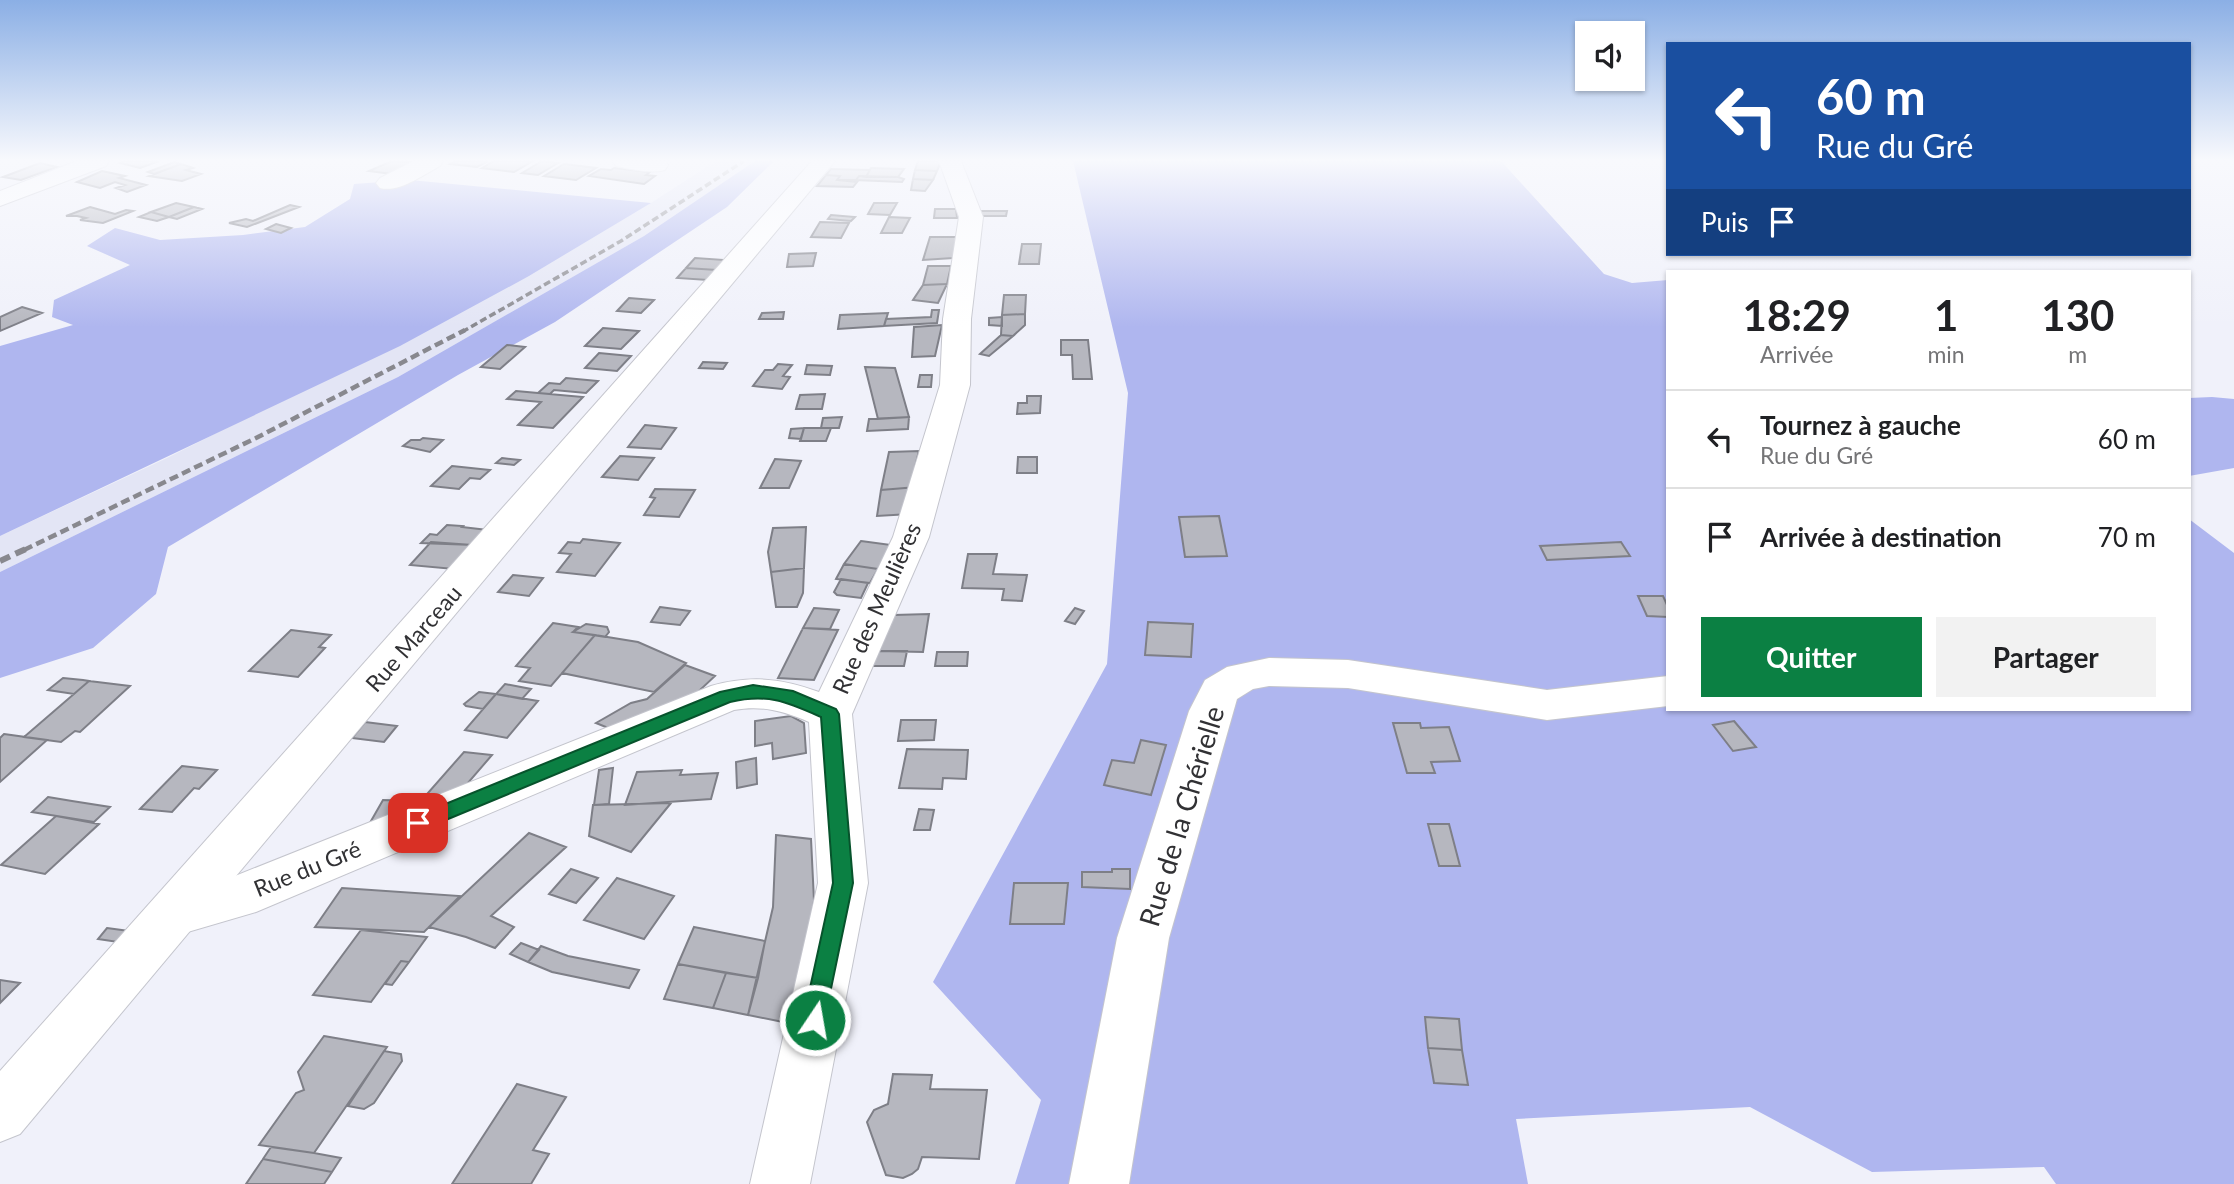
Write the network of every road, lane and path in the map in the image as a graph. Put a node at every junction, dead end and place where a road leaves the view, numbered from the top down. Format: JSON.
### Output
{"nodes":[{"id":1,"x":776,"y":216,"type":"edge"},
{"id":2,"x":971,"y":216,"type":"edge"},
{"id":3,"x":1666,"y":691,"type":"edge"},
{"id":4,"x":830,"y":714,"type":"junction"},
{"id":5,"x":174,"y":915,"type":"junction"},
{"id":6,"x":0,"y":1114,"type":"edge"},
{"id":7,"x":780,"y":1184,"type":"edge"},
{"id":8,"x":1098,"y":1184,"type":"edge"}],
"edges":[{"from":1,"to":5,"type":"street","name":"Rue Marceau"},
{"from":2,"to":4,"type":"street","name":"Rue des Meulières"},
{"from":3,"to":8,"type":"street","name":"Rue de la Chérielle"},
{"from":4,"to":5,"type":"street","name":"Rue du Gré"},
{"from":4,"to":7,"type":"street","name":"Rue des Meulières"},
{"from":5,"to":6,"type":"street","name":"Rue Marceau"}]}
